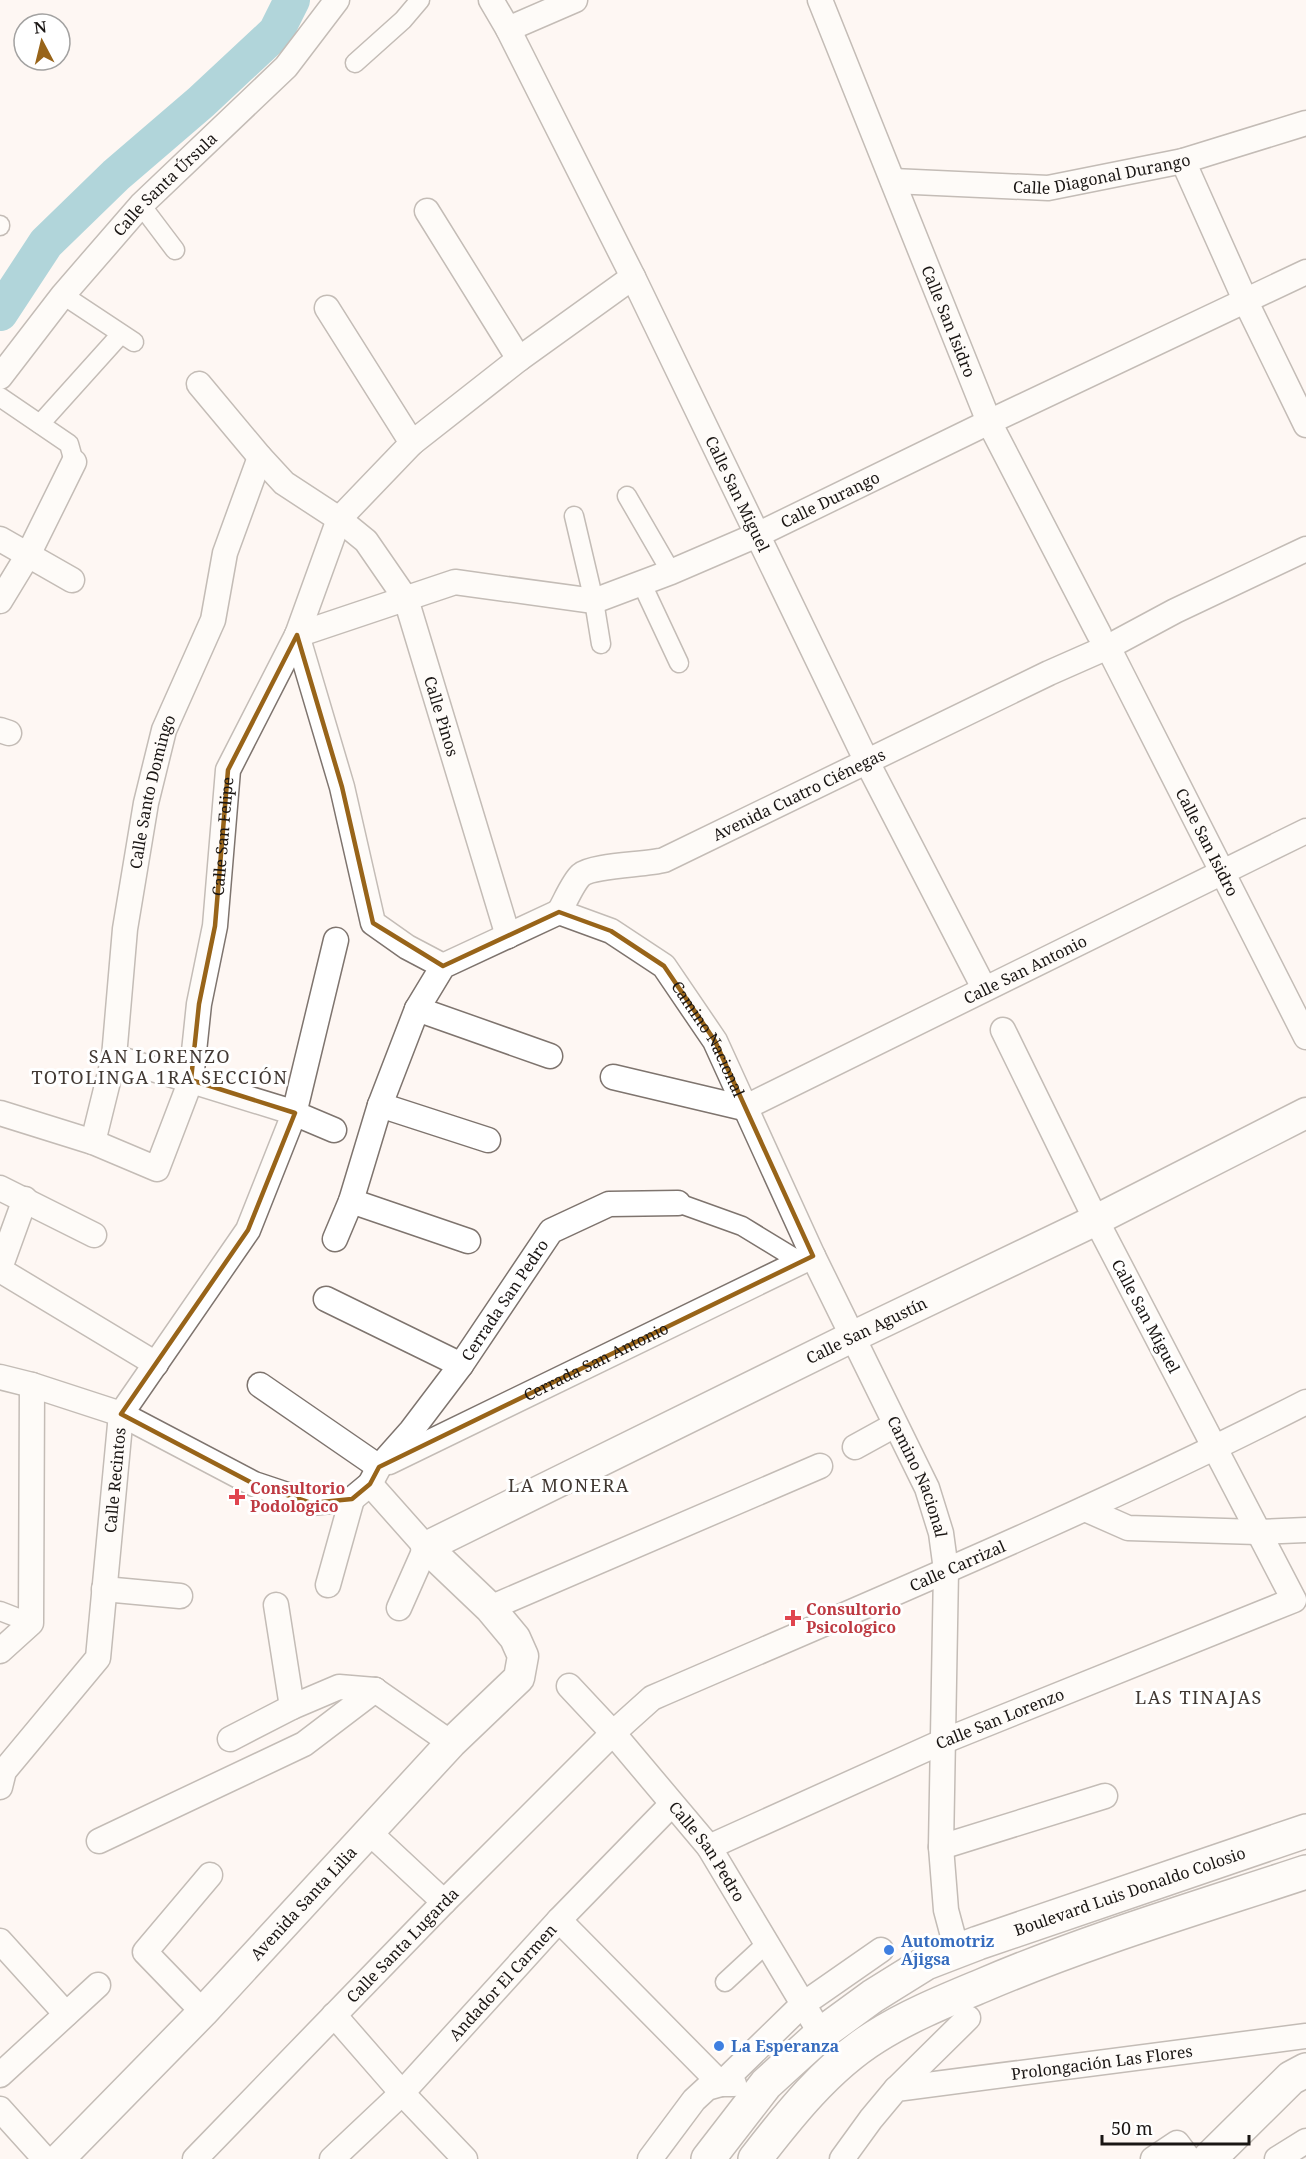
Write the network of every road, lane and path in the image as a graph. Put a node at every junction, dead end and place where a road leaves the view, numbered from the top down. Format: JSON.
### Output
{"nodes":[{"id":1,"x":337,"y":0,"type":"edge"},
{"id":2,"x":420,"y":0,"type":"edge"},
{"id":3,"x":491,"y":0,"type":"edge"},
{"id":4,"x":575,"y":0,"type":"edge"},
{"id":5,"x":820,"y":0,"type":"edge"},
{"id":6,"x":508,"y":29,"type":"junction"},
{"id":7,"x":356,"y":63,"type":"dead end"},
{"id":8,"x":1306,"y":123,"type":"edge"},
{"id":9,"x":1183,"y":161,"type":"junction"},
{"id":10,"x":893,"y":181,"type":"junction"},
{"id":11,"x":141,"y":205,"type":"junction"},
{"id":12,"x":427,"y":211,"type":"dead end"},
{"id":13,"x":175,"y":250,"type":"dead end"},
{"id":14,"x":1306,"y":272,"type":"edge"},
{"id":15,"x":633,"y":277,"type":"junction"},
{"id":16,"x":63,"y":295,"type":"junction"},
{"id":17,"x":1246,"y":302,"type":"junction"},
{"id":18,"x":327,"y":308,"type":"dead end"},
{"id":19,"x":519,"y":359,"type":"junction"},
{"id":20,"x":0,"y":377,"type":"edge"},
{"id":21,"x":199,"y":384,"type":"dead end"},
{"id":22,"x":0,"y":397,"type":"edge"},
{"id":23,"x":1303,"y":411,"type":"edge"},
{"id":24,"x":33,"y":420,"type":"junction"},
{"id":25,"x":989,"y":422,"type":"junction"},
{"id":26,"x":412,"y":443,"type":"junction"},
{"id":27,"x":260,"y":457,"type":"junction"},
{"id":28,"x":74,"y":462,"type":"joint"},
{"id":29,"x":627,"y":496,"type":"dead end"},
{"id":30,"x":574,"y":516,"type":"dead end"},
{"id":31,"x":339,"y":519,"type":"junction"},
{"id":32,"x":757,"y":535,"type":"junction"},
{"id":33,"x":0,"y":539,"type":"edge"},
{"id":34,"x":1306,"y":549,"type":"edge"},
{"id":35,"x":28,"y":555,"type":"junction"},
{"id":36,"x":671,"y":572,"type":"junction"},
{"id":37,"x":72,"y":580,"type":"dead end"},
{"id":38,"x":641,"y":582,"type":"junction"},
{"id":39,"x":406,"y":599,"type":"junction"},
{"id":40,"x":0,"y":601,"type":"edge"},
{"id":41,"x":594,"y":601,"type":"junction"},
{"id":42,"x":297,"y":635,"type":"junction"},
{"id":43,"x":1104,"y":641,"type":"junction"},
{"id":44,"x":601,"y":644,"type":"dead end"},
{"id":45,"x":680,"y":663,"type":"dead end"},
{"id":46,"x":867,"y":762,"type":"junction"},
{"id":47,"x":1306,"y":831,"type":"edge"},
{"id":48,"x":1223,"y":873,"type":"junction"},
{"id":49,"x":559,"y":912,"type":"junction"},
{"id":50,"x":508,"y":936,"type":"junction"},
{"id":51,"x":336,"y":940,"type":"dead end"},
{"id":52,"x":443,"y":966,"type":"junction"},
{"id":53,"x":984,"y":988,"type":"junction"},
{"id":54,"x":417,"y":1009,"type":"junction"},
{"id":55,"x":1003,"y":1030,"type":"dead end"},
{"id":56,"x":1306,"y":1037,"type":"edge"},
{"id":57,"x":550,"y":1056,"type":"dead end"},
{"id":58,"x":114,"y":1057,"type":"junction"},
{"id":59,"x":613,"y":1077,"type":"dead end"},
{"id":60,"x":191,"y":1080,"type":"junction"},
{"id":61,"x":380,"y":1105,"type":"junction"},
{"id":62,"x":744,"y":1108,"type":"junction"},
{"id":63,"x":0,"y":1113,"type":"edge"},
{"id":64,"x":1306,"y":1113,"type":"edge"},
{"id":65,"x":294,"y":1114,"type":"junction"},
{"id":66,"x":334,"y":1130,"type":"dead end"},
{"id":67,"x":488,"y":1140,"type":"dead end"},
{"id":68,"x":93,"y":1142,"type":"junction"},
{"id":69,"x":0,"y":1188,"type":"edge"},
{"id":70,"x":25,"y":1199,"type":"junction"},
{"id":71,"x":351,"y":1201,"type":"junction"},
{"id":72,"x":678,"y":1203,"type":"joint"},
{"id":73,"x":1096,"y":1220,"type":"junction"},
{"id":74,"x":94,"y":1235,"type":"dead end"},
{"id":75,"x":335,"y":1239,"type":"dead end"},
{"id":76,"x":468,"y":1241,"type":"dead end"},
{"id":77,"x":807,"y":1259,"type":"junction"},
{"id":78,"x":0,"y":1269,"type":"edge"},
{"id":79,"x":326,"y":1299,"type":"dead end"},
{"id":80,"x":854,"y":1336,"type":"junction"},
{"id":81,"x":156,"y":1364,"type":"junction"},
{"id":82,"x":461,"y":1365,"type":"junction"},
{"id":83,"x":0,"y":1377,"type":"edge"},
{"id":84,"x":32,"y":1385,"type":"junction"},
{"id":85,"x":260,"y":1385,"type":"dead end"},
{"id":86,"x":1306,"y":1402,"type":"edge"},
{"id":87,"x":121,"y":1414,"type":"junction"},
{"id":88,"x":895,"y":1425,"type":"junction"},
{"id":89,"x":855,"y":1447,"type":"dead end"},
{"id":90,"x":1215,"y":1448,"type":"junction"},
{"id":91,"x":820,"y":1466,"type":"dead end"},
{"id":92,"x":367,"y":1483,"type":"junction"},
{"id":93,"x":1085,"y":1509,"type":"junction"},
{"id":94,"x":1306,"y":1530,"type":"edge"},
{"id":95,"x":1257,"y":1532,"type":"junction"},
{"id":96,"x":426,"y":1547,"type":"junction"},
{"id":97,"x":946,"y":1570,"type":"junction"},
{"id":98,"x":328,"y":1585,"type":"dead end"},
{"id":99,"x":104,"y":1589,"type":"junction"},
{"id":100,"x":180,"y":1596,"type":"dead end"},
{"id":101,"x":1294,"y":1600,"type":"joint"},
{"id":102,"x":276,"y":1605,"type":"dead end"},
{"id":103,"x":399,"y":1608,"type":"dead end"},
{"id":104,"x":490,"y":1608,"type":"junction"},
{"id":105,"x":0,"y":1611,"type":"edge"},
{"id":106,"x":31,"y":1623,"type":"junction"},
{"id":107,"x":0,"y":1651,"type":"edge"},
{"id":108,"x":568,"y":1686,"type":"dead end"},
{"id":109,"x":375,"y":1690,"type":"junction"},
{"id":110,"x":292,"y":1707,"type":"junction"},
{"id":111,"x":613,"y":1733,"type":"junction"},
{"id":112,"x":230,"y":1739,"type":"dead end"},
{"id":113,"x":944,"y":1742,"type":"junction"},
{"id":114,"x":451,"y":1743,"type":"junction"},
{"id":115,"x":0,"y":1787,"type":"edge"},
{"id":116,"x":1105,"y":1796,"type":"dead end"},
{"id":117,"x":671,"y":1804,"type":"junction"},
{"id":118,"x":1306,"y":1831,"type":"edge"},
{"id":119,"x":370,"y":1833,"type":"junction"},
{"id":120,"x":99,"y":1841,"type":"dead end"},
{"id":121,"x":709,"y":1847,"type":"junction"},
{"id":122,"x":941,"y":1847,"type":"junction"},
{"id":123,"x":1306,"y":1872,"type":"edge"},
{"id":124,"x":210,"y":1875,"type":"dead end"},
{"id":125,"x":444,"y":1902,"type":"junction"},
{"id":126,"x":559,"y":1920,"type":"junction"},
{"id":127,"x":0,"y":1941,"type":"edge"},
{"id":128,"x":766,"y":1944,"type":"junction"},
{"id":129,"x":880,"y":1950,"type":"dead end"},
{"id":130,"x":957,"y":1951,"type":"junction"},
{"id":131,"x":725,"y":1982,"type":"dead end"},
{"id":132,"x":98,"y":1985,"type":"dead end"},
{"id":133,"x":802,"y":2005,"type":"junction"},
{"id":134,"x":203,"y":2012,"type":"junction"},
{"id":135,"x":66,"y":2014,"type":"junction"},
{"id":136,"x":334,"y":2015,"type":"junction"},
{"id":137,"x":968,"y":2018,"type":"dead end"},
{"id":138,"x":821,"y":2034,"type":"junction"},
{"id":139,"x":1306,"y":2037,"type":"edge"},
{"id":140,"x":1306,"y":2070,"type":"edge"},
{"id":141,"x":0,"y":2075,"type":"edge"},
{"id":142,"x":721,"y":2084,"type":"junction"},
{"id":143,"x":766,"y":2084,"type":"junction"},
{"id":144,"x":896,"y":2089,"type":"junction"},
{"id":145,"x":402,"y":2093,"type":"junction"},
{"id":146,"x":0,"y":2109,"type":"edge"},
{"id":147,"x":1306,"y":2140,"type":"edge"},
{"id":148,"x":45,"y":2159,"type":"edge"},
{"id":149,"x":59,"y":2159,"type":"edge"},
{"id":150,"x":195,"y":2159,"type":"edge"},
{"id":151,"x":332,"y":2159,"type":"edge"},
{"id":152,"x":465,"y":2159,"type":"edge"},
{"id":153,"x":650,"y":2159,"type":"edge"},
{"id":154,"x":708,"y":2159,"type":"edge"},
{"id":155,"x":755,"y":2159,"type":"edge"},
{"id":156,"x":842,"y":2159,"type":"edge"},
{"id":157,"x":1154,"y":2159,"type":"edge"},
{"id":158,"x":1189,"y":2159,"type":"edge"},
{"id":159,"x":1209,"y":2159,"type":"edge"},
{"id":160,"x":1277,"y":2159,"type":"edge"}],
"edges":[{"from":1,"to":11,"type":"street","name":"Calle Santa Úrsula"},
{"from":2,"to":7,"type":"street"},
{"from":3,"to":6,"type":"street","name":"Calle San Miguel"},
{"from":4,"to":6,"type":"street"},
{"from":5,"to":10,"type":"street","name":"Calle San Isidro"},
{"from":6,"to":15,"type":"street","name":"Calle San Miguel"},
{"from":8,"to":9,"type":"street","name":"Calle Diagonal Durango"},
{"from":9,"to":10,"type":"street","name":"Calle Diagonal Durango"},
{"from":9,"to":17,"type":"street"},
{"from":10,"to":25,"type":"street","name":"Calle San Isidro"},
{"from":11,"to":13,"type":"street"},
{"from":11,"to":16,"type":"street","name":"Calle Santa Úrsula"},
{"from":12,"to":19,"type":"street"},
{"from":14,"to":17,"type":"street","name":"Calle Durango"},
{"from":15,"to":19,"type":"street"},
{"from":15,"to":32,"type":"street","name":"Calle San Miguel"},
{"from":16,"to":20,"type":"street","name":"Calle Santa Úrsula"},
{"from":16,"to":24,"type":"street"},
{"from":17,"to":23,"type":"street"},
{"from":17,"to":25,"type":"street","name":"Calle Durango"},
{"from":18,"to":26,"type":"street"},
{"from":19,"to":26,"type":"street"},
{"from":21,"to":27,"type":"street","name":"Calle Pinos"},
{"from":22,"to":24,"type":"street"},
{"from":24,"to":28,"type":"street"},
{"from":25,"to":32,"type":"street","name":"Calle Durango"},
{"from":25,"to":43,"type":"street","name":"Calle San Isidro"},
{"from":26,"to":31,"type":"street"},
{"from":27,"to":31,"type":"street","name":"Calle Pinos"},
{"from":27,"to":58,"type":"street","name":"Calle Santo Domingo"},
{"from":28,"to":35,"type":"street"},
{"from":29,"to":36,"type":"street"},
{"from":30,"to":41,"type":"street"},
{"from":31,"to":39,"type":"street","name":"Calle Pinos"},
{"from":31,"to":42,"type":"street","name":"Calle San Felipe"},
{"from":32,"to":36,"type":"street","name":"Calle Durango"},
{"from":32,"to":46,"type":"street","name":"Calle San Miguel"},
{"from":33,"to":35,"type":"street"},
{"from":34,"to":43,"type":"street","name":"Avenida Cuatro Ciénegas"},
{"from":35,"to":37,"type":"street"},
{"from":35,"to":40,"type":"street"},
{"from":36,"to":38,"type":"street","name":"Calle Durango"},
{"from":38,"to":41,"type":"street","name":"Calle Durango"},
{"from":38,"to":45,"type":"street"},
{"from":39,"to":41,"type":"street","name":"Calle Durango"},
{"from":39,"to":42,"type":"street","name":"Calle Durango"},
{"from":39,"to":50,"type":"street","name":"Calle Pinos"},
{"from":41,"to":44,"type":"street"},
{"from":42,"to":52,"type":"street"},
{"from":42,"to":60,"type":"street","name":"Calle San Felipe"},
{"from":43,"to":46,"type":"street","name":"Avenida Cuatro Ciénegas"},
{"from":43,"to":48,"type":"street","name":"Calle San Isidro"},
{"from":46,"to":49,"type":"street","name":"Avenida Cuatro Ciénegas"},
{"from":46,"to":53,"type":"street","name":"Calle San Miguel"},
{"from":47,"to":48,"type":"street","name":"Calle San Antonio"},
{"from":48,"to":53,"type":"street","name":"Calle San Antonio"},
{"from":48,"to":56,"type":"street","name":"Calle San Isidro"},
{"from":49,"to":50,"type":"street"},
{"from":49,"to":62,"type":"street","name":"Camino Nacional"},
{"from":50,"to":52,"type":"street"},
{"from":51,"to":65,"type":"street","name":"Calle Recintos"},
{"from":52,"to":54,"type":"street"},
{"from":53,"to":62,"type":"street","name":"Calle San Antonio"},
{"from":54,"to":57,"type":"street"},
{"from":54,"to":61,"type":"street"},
{"from":55,"to":73,"type":"street","name":"Calle San Miguel"},
{"from":58,"to":60,"type":"street"},
{"from":58,"to":68,"type":"street","name":"Calle Santo Domingo"},
{"from":59,"to":62,"type":"street"},
{"from":60,"to":65,"type":"street"},
{"from":60,"to":68,"type":"street","name":"Calle San Felipe"},
{"from":61,"to":67,"type":"street"},
{"from":61,"to":71,"type":"street"},
{"from":62,"to":77,"type":"street","name":"Camino Nacional"},
{"from":63,"to":68,"type":"street"},
{"from":64,"to":73,"type":"street","name":"Calle San Agustín"},
{"from":65,"to":66,"type":"street"},
{"from":65,"to":81,"type":"street","name":"Calle Recintos"},
{"from":69,"to":70,"type":"street"},
{"from":70,"to":74,"type":"street"},
{"from":70,"to":78,"type":"street"},
{"from":71,"to":75,"type":"street"},
{"from":71,"to":76,"type":"street"},
{"from":72,"to":77,"type":"street","name":"Cerrada San Pedro"},
{"from":72,"to":82,"type":"street","name":"Cerrada San Pedro"},
{"from":73,"to":80,"type":"street","name":"Calle San Agustín"},
{"from":73,"to":90,"type":"street","name":"Calle San Miguel"},
{"from":77,"to":80,"type":"street","name":"Camino Nacional"},
{"from":77,"to":92,"type":"street","name":"Cerrada San Antonio"},
{"from":78,"to":81,"type":"street"},
{"from":79,"to":82,"type":"street"},
{"from":80,"to":88,"type":"street","name":"Camino Nacional"},
{"from":80,"to":96,"type":"street","name":"Calle San Agustín"},
{"from":81,"to":87,"type":"street","name":"Calle Recintos"},
{"from":82,"to":92,"type":"street","name":"Cerrada San Pedro"},
{"from":83,"to":84,"type":"street"},
{"from":84,"to":87,"type":"street"},
{"from":84,"to":106,"type":"street"},
{"from":85,"to":92,"type":"street"},
{"from":86,"to":90,"type":"street","name":"Calle Carrizal"},
{"from":87,"to":92,"type":"street"},
{"from":87,"to":99,"type":"street","name":"Calle Recintos"},
{"from":88,"to":89,"type":"street"},
{"from":88,"to":97,"type":"street","name":"Camino Nacional"},
{"from":90,"to":93,"type":"street","name":"Calle Carrizal"},
{"from":90,"to":95,"type":"street","name":"Calle San Miguel"},
{"from":91,"to":104,"type":"street"},
{"from":92,"to":96,"type":"street"},
{"from":92,"to":98,"type":"street"},
{"from":93,"to":95,"type":"street"},
{"from":93,"to":97,"type":"street","name":"Calle Carrizal"},
{"from":94,"to":95,"type":"street"},
{"from":95,"to":101,"type":"street","name":"Calle San Miguel"},
{"from":96,"to":103,"type":"street"},
{"from":96,"to":104,"type":"street"},
{"from":97,"to":111,"type":"street","name":"Calle Carrizal"},
{"from":97,"to":113,"type":"street","name":"Camino Nacional"},
{"from":99,"to":100,"type":"street"},
{"from":99,"to":115,"type":"street","name":"Calle Recintos"},
{"from":101,"to":113,"type":"street","name":"Calle San Lorenzo"},
{"from":102,"to":110,"type":"street"},
{"from":104,"to":114,"type":"street","name":"Avenida Santa Lilia"},
{"from":105,"to":106,"type":"street"},
{"from":106,"to":107,"type":"street"},
{"from":108,"to":111,"type":"street","name":"Calle San Pedro"},
{"from":109,"to":110,"type":"street"},
{"from":109,"to":114,"type":"street"},
{"from":109,"to":120,"type":"street"},
{"from":110,"to":112,"type":"street"},
{"from":111,"to":117,"type":"street","name":"Calle San Pedro"},
{"from":111,"to":125,"type":"street","name":"Calle Santa Lugarda"},
{"from":113,"to":121,"type":"street","name":"Calle San Lorenzo"},
{"from":113,"to":122,"type":"street","name":"Camino Nacional"},
{"from":114,"to":119,"type":"street","name":"Avenida Santa Lilia"},
{"from":116,"to":122,"type":"street"},
{"from":117,"to":121,"type":"street","name":"Calle San Pedro"},
{"from":117,"to":126,"type":"street","name":"Andador El Carmen"},
{"from":118,"to":130,"type":"main road","name":"Boulevard Luis Donaldo Colosio"},
{"from":119,"to":125,"type":"street"},
{"from":119,"to":134,"type":"street","name":"Avenida Santa Lilia"},
{"from":121,"to":128,"type":"street","name":"Calle San Pedro"},
{"from":122,"to":130,"type":"street","name":"Camino Nacional"},
{"from":123,"to":155,"type":"main road"},
{"from":124,"to":134,"type":"street"},
{"from":125,"to":136,"type":"street","name":"Calle Santa Lugarda"},
{"from":126,"to":142,"type":"street"},
{"from":126,"to":145,"type":"street","name":"Andador El Carmen"},
{"from":127,"to":135,"type":"street"},
{"from":128,"to":131,"type":"street"},
{"from":128,"to":133,"type":"street","name":"Calle San Pedro"},
{"from":129,"to":133,"type":"street"},
{"from":130,"to":138,"type":"main road","name":"Boulevard Luis Donaldo Colosio"},
{"from":132,"to":135,"type":"street"},
{"from":133,"to":138,"type":"street","name":"Calle San Pedro"},
{"from":133,"to":142,"type":"street"},
{"from":134,"to":149,"type":"street","name":"Avenida Santa Lilia"},
{"from":135,"to":141,"type":"street"},
{"from":136,"to":145,"type":"street"},
{"from":136,"to":150,"type":"street","name":"Calle Santa Lugarda"},
{"from":137,"to":144,"type":"street"},
{"from":138,"to":143,"type":"main road","name":"Boulevard Luis Donaldo Colosio"},
{"from":139,"to":144,"type":"street","name":"Prolongación Las Flores"},
{"from":140,"to":159,"type":"main road"},
{"from":142,"to":143,"type":"street"},
{"from":142,"to":153,"type":"street"},
{"from":143,"to":154,"type":"main road","name":"Boulevard Luis Donaldo Colosio"},
{"from":144,"to":156,"type":"street"},
{"from":145,"to":151,"type":"street","name":"Andador El Carmen"},
{"from":145,"to":152,"type":"street"},
{"from":146,"to":148,"type":"street"},
{"from":147,"to":160,"type":"street"},
{"from":157,"to":158,"type":"street"}]}
